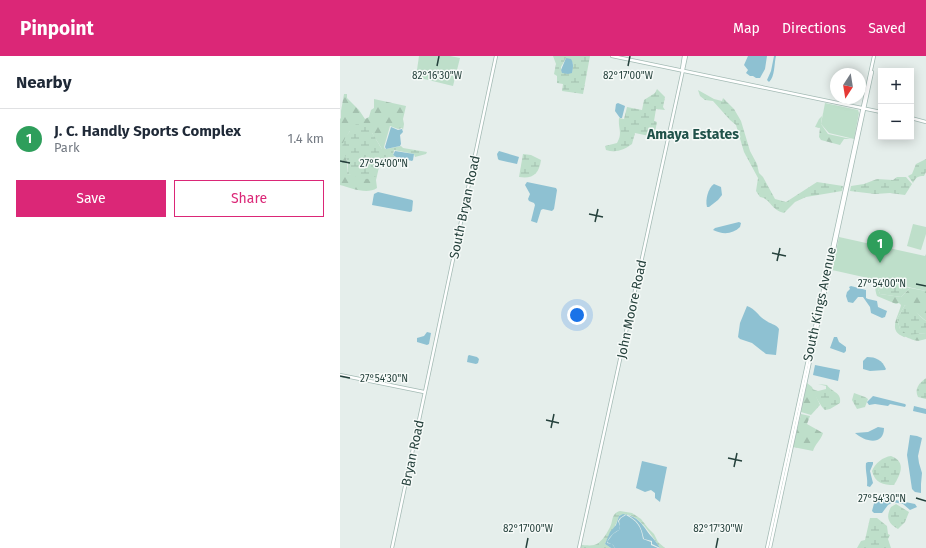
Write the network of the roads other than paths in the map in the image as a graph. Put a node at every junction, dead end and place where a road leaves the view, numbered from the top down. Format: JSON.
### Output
{"nodes":[{"id":1,"x":496,"y":56,"type":"edge"},
{"id":2,"x":612,"y":56,"type":"edge"},
{"id":3,"x":685,"y":56,"type":"edge"},
{"id":4,"x":874,"y":56,"type":"edge"},
{"id":5,"x":682,"y":70,"type":"junction"},
{"id":6,"x":864,"y":108,"type":"junction"},
{"id":7,"x":878,"y":111,"type":"edge"},
{"id":8,"x":914,"y":119,"type":"edge"},
{"id":9,"x":926,"y":122,"type":"edge"},
{"id":10,"x":431,"y":357,"type":"joint"},
{"id":11,"x":340,"y":374,"type":"edge"},
{"id":12,"x":424,"y":392,"type":"junction"},
{"id":13,"x":788,"y":457,"type":"junction"},
{"id":14,"x":392,"y":548,"type":"edge"},
{"id":15,"x":579,"y":548,"type":"edge"},
{"id":16,"x":767,"y":548,"type":"edge"},
{"id":17,"x":770,"y":548,"type":"edge"}],
"edges":[{"from":1,"to":10,"type":"street","name":"South Bryan Road"},
{"from":2,"to":5,"type":"street"},
{"from":3,"to":5,"type":"street","name":"John Moore Road"},
{"from":4,"to":6,"type":"street","name":"South Kings Avenue"},
{"from":5,"to":6,"type":"street"},
{"from":5,"to":15,"type":"street","name":"John Moore Road"},
{"from":6,"to":7,"type":"street"},
{"from":6,"to":13,"type":"street","name":"South Kings Avenue"},
{"from":8,"to":9,"type":"street"},
{"from":10,"to":12,"type":"street","name":"Bryan Road"},
{"from":11,"to":12,"type":"street"},
{"from":12,"to":14,"type":"street","name":"Bryan Road"},
{"from":13,"to":16,"type":"street","name":"South Kings Avenue"},
{"from":13,"to":17,"type":"street","name":"South Kings Avenue"}]}
